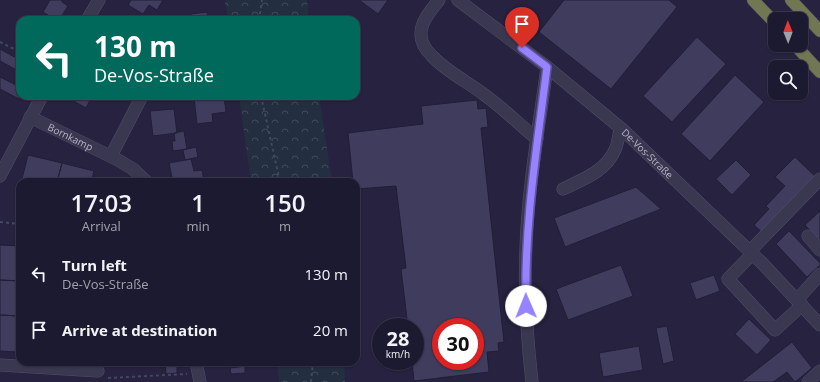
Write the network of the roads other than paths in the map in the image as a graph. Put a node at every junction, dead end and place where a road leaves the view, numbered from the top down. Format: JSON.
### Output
{"nodes":[{"id":1,"x":99,"y":0,"type":"edge"},
{"id":2,"x":439,"y":0,"type":"edge"},
{"id":3,"x":458,"y":0,"type":"edge"},
{"id":4,"x":754,"y":0,"type":"edge"},
{"id":5,"x":791,"y":0,"type":"edge"},
{"id":6,"x":768,"y":15,"type":"edge"},
{"id":7,"x":89,"y":16,"type":"edge"},
{"id":8,"x":820,"y":32,"type":"edge"},
{"id":9,"x":801,"y":52,"type":"edge"},
{"id":10,"x":547,"y":67,"type":"junction"},
{"id":11,"x":820,"y":72,"type":"edge"},
{"id":12,"x":40,"y":100,"type":"edge"},
{"id":13,"x":140,"y":100,"type":"edge"},
{"id":14,"x":30,"y":117,"type":"junction"},
{"id":15,"x":620,"y":128,"type":"junction"},
{"id":16,"x":537,"y":139,"type":"junction"},
{"id":17,"x":111,"y":156,"type":"junction"},
{"id":18,"x":0,"y":176,"type":"edge"},
{"id":19,"x":143,"y":178,"type":"edge"},
{"id":20,"x":820,"y":179,"type":"edge"},
{"id":21,"x":563,"y":189,"type":"dead end"},
{"id":22,"x":808,"y":236,"type":"dead end"},
{"id":23,"x":820,"y":250,"type":"edge"},
{"id":24,"x":751,"y":252,"type":"junction"},
{"id":25,"x":820,"y":274,"type":"edge"},
{"id":26,"x":799,"y":303,"type":"junction"},
{"id":27,"x":820,"y":325,"type":"edge"},
{"id":28,"x":0,"y":365,"type":"edge"},
{"id":29,"x":16,"y":366,"type":"edge"},
{"id":30,"x":16,"y":366,"type":"edge"},
{"id":31,"x":98,"y":371,"type":"road end"},
{"id":32,"x":820,"y":371,"type":"edge"},
{"id":33,"x":532,"y":382,"type":"edge"},
{"id":34,"x":808,"y":382,"type":"edge"}],
"edges":[{"from":1,"to":7,"type":"street"},
{"from":2,"to":16,"type":"street"},
{"from":3,"to":10,"type":"street","name":"De-Vos-Straße"},
{"from":4,"to":6,"type":"highway"},
{"from":5,"to":8,"type":"highway"},
{"from":9,"to":11,"type":"highway"},
{"from":10,"to":15,"type":"street","name":"De-Vos-Straße"},
{"from":10,"to":16,"type":"street"},
{"from":12,"to":14,"type":"street"},
{"from":13,"to":17,"type":"street"},
{"from":14,"to":17,"type":"street","name":"Bornkamp"},
{"from":14,"to":18,"type":"street"},
{"from":15,"to":21,"type":"street"},
{"from":15,"to":24,"type":"street","name":"De-Vos-Straße"},
{"from":16,"to":33,"type":"street"},
{"from":17,"to":19,"type":"street","name":"Bornkamp"},
{"from":20,"to":24,"type":"street"},
{"from":22,"to":23,"type":"street"},
{"from":24,"to":26,"type":"street","name":"De-Vos-Straße"},
{"from":24,"to":26,"type":"street"},
{"from":25,"to":26,"type":"street"},
{"from":26,"to":27,"type":"street","name":"De-Vos-Straße"},
{"from":28,"to":30,"type":"street"},
{"from":29,"to":31,"type":"street"},
{"from":32,"to":34,"type":"street"}]}
